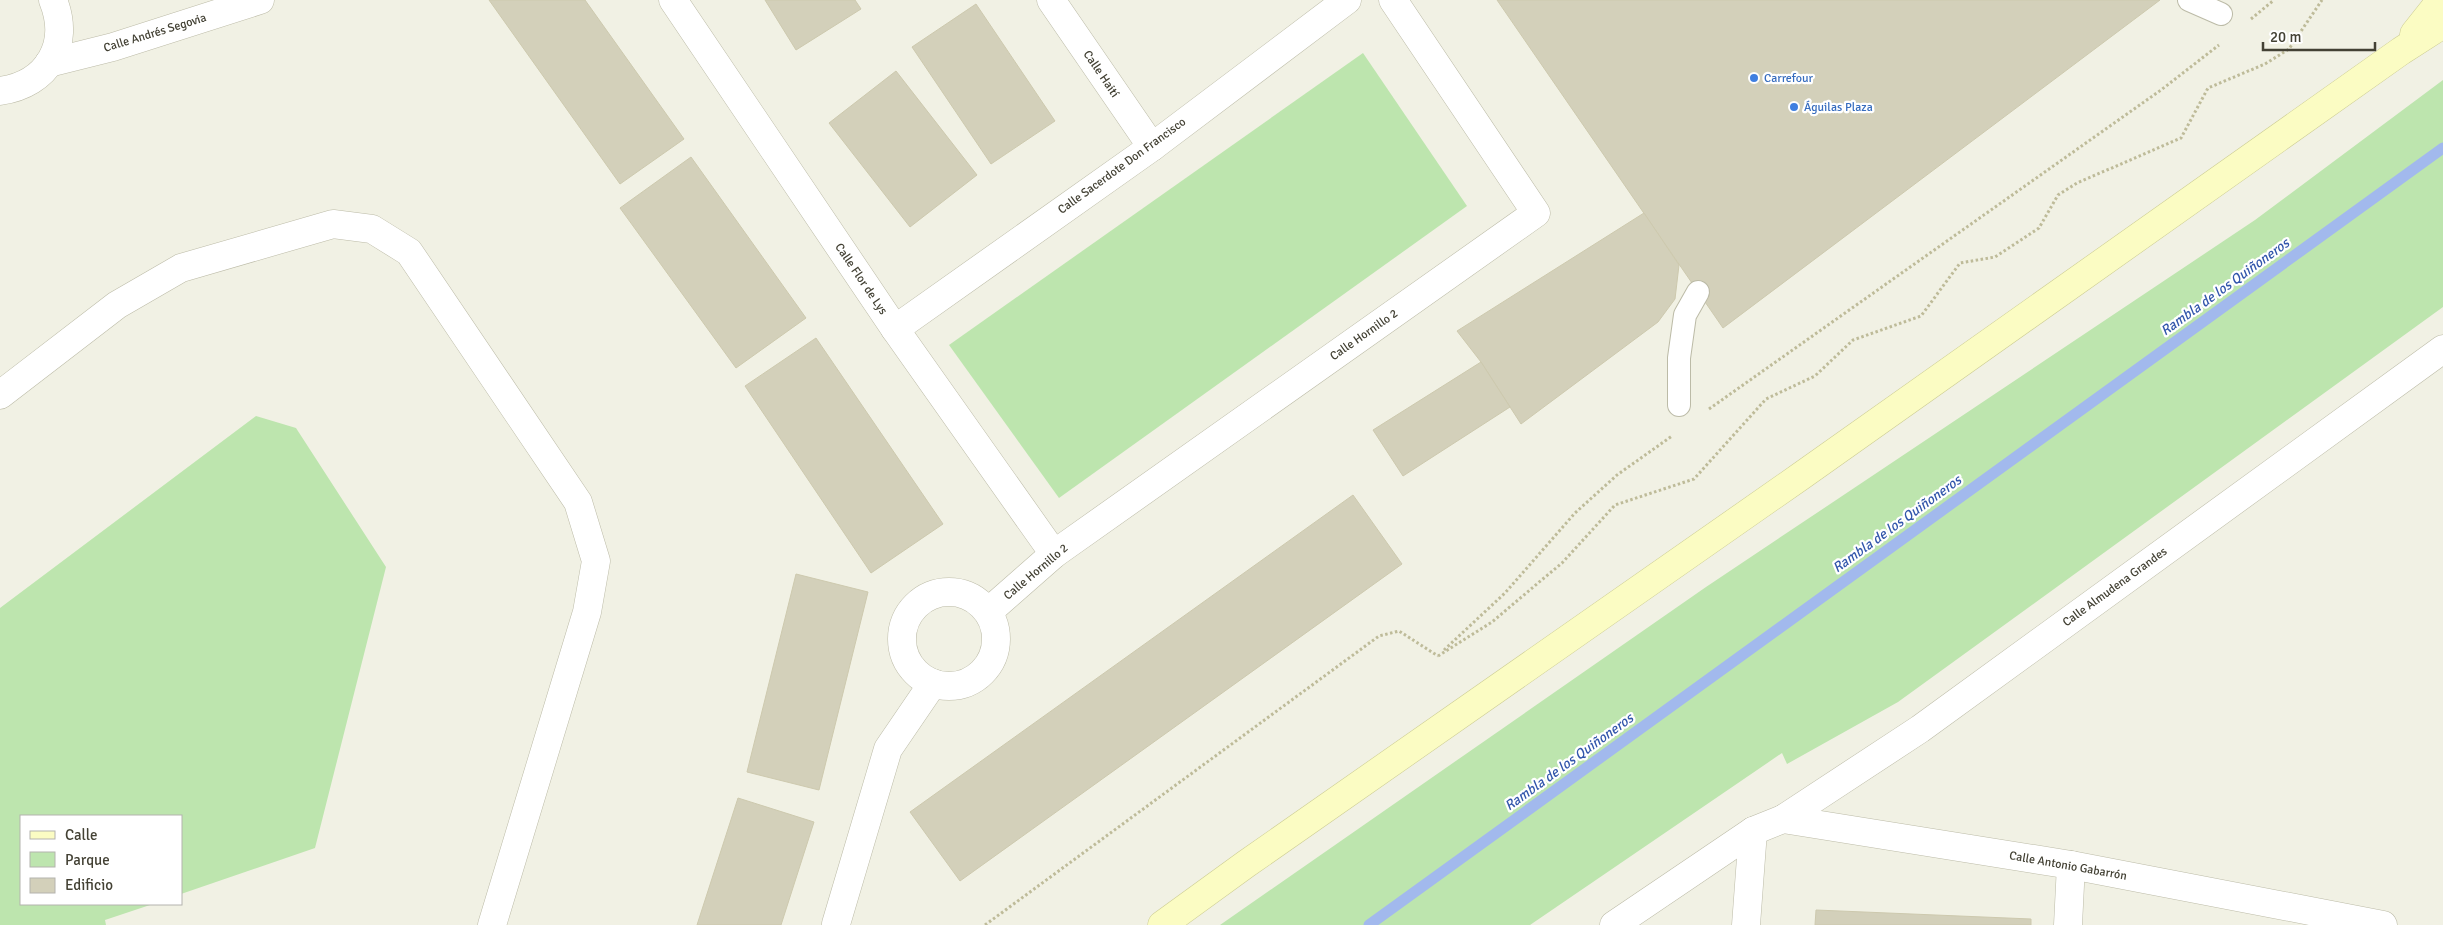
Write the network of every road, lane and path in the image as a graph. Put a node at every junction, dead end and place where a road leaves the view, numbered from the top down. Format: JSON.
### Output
{"nodes":[{"id":1,"x":53,"y":0,"type":"edge"},
{"id":2,"x":260,"y":0,"type":"edge"},
{"id":3,"x":672,"y":0,"type":"edge"},
{"id":4,"x":1051,"y":0,"type":"edge"},
{"id":5,"x":1347,"y":0,"type":"edge"},
{"id":6,"x":1393,"y":0,"type":"edge"},
{"id":7,"x":2189,"y":0,"type":"edge"},
{"id":8,"x":2274,"y":0,"type":"edge"},
{"id":9,"x":2322,"y":0,"type":"edge"},
{"id":10,"x":2441,"y":0,"type":"edge"},
{"id":11,"x":2221,"y":14,"type":"dead end"},
{"id":12,"x":2249,"y":21,"type":"dead end"},
{"id":13,"x":2443,"y":24,"type":"edge"},
{"id":14,"x":2220,"y":44,"type":"dead end"},
{"id":15,"x":2401,"y":51,"type":"junction"},
{"id":16,"x":49,"y":63,"type":"junction"},
{"id":17,"x":0,"y":91,"type":"edge"},
{"id":18,"x":1152,"y":147,"type":"junction"},
{"id":19,"x":1698,"y":292,"type":"dead end"},
{"id":20,"x":894,"y":329,"type":"junction"},
{"id":21,"x":2443,"y":349,"type":"edge"},
{"id":22,"x":0,"y":395,"type":"edge"},
{"id":23,"x":1679,"y":405,"type":"dead end"},
{"id":24,"x":1708,"y":410,"type":"dead end"},
{"id":25,"x":1676,"y":433,"type":"dead end"},
{"id":26,"x":1054,"y":554,"type":"junction"},
{"id":27,"x":988,"y":612,"type":"junction"},
{"id":28,"x":1438,"y":656,"type":"junction"},
{"id":29,"x":933,"y":683,"type":"junction"},
{"id":30,"x":1783,"y":820,"type":"junction"},
{"id":31,"x":1752,"y":831,"type":"junction"},
{"id":32,"x":2071,"y":866,"type":"junction"},
{"id":33,"x":836,"y":924,"type":"edge"},
{"id":34,"x":492,"y":925,"type":"edge"},
{"id":35,"x":985,"y":925,"type":"edge"},
{"id":36,"x":1162,"y":925,"type":"edge"},
{"id":37,"x":1614,"y":925,"type":"edge"},
{"id":38,"x":1746,"y":925,"type":"edge"},
{"id":39,"x":2068,"y":925,"type":"edge"},
{"id":40,"x":2384,"y":925,"type":"edge"}],
"edges":[{"from":1,"to":16,"type":"street"},
{"from":2,"to":16,"type":"street","name":"Calle Andrés Segovia"},
{"from":3,"to":20,"type":"street","name":"Calle Flor de Lys"},
{"from":4,"to":18,"type":"street","name":"Calle Haití"},
{"from":5,"to":18,"type":"street","name":"Calle Sacerdote Don Francisco"},
{"from":6,"to":26,"type":"street","name":"Calle Hornillo 2"},
{"from":7,"to":11,"type":"lane"},
{"from":8,"to":12,"type":"path"},
{"from":9,"to":28,"type":"path"},
{"from":10,"to":15,"type":"main road"},
{"from":13,"to":15,"type":"main road"},
{"from":14,"to":24,"type":"path"},
{"from":15,"to":36,"type":"main road"},
{"from":16,"to":17,"type":"street"},
{"from":18,"to":20,"type":"street","name":"Calle Sacerdote Don Francisco"},
{"from":19,"to":23,"type":"lane"},
{"from":20,"to":26,"type":"street","name":"Calle Flor de Lys"},
{"from":21,"to":30,"type":"street","name":"Calle Almudena Grandes"},
{"from":22,"to":34,"type":"street"},
{"from":25,"to":28,"type":"path"},
{"from":26,"to":27,"type":"street","name":"Calle Hornillo 2"},
{"from":27,"to":29,"type":"street"},
{"from":27,"to":29,"type":"street"},
{"from":28,"to":35,"type":"path"},
{"from":29,"to":33,"type":"street"},
{"from":30,"to":31,"type":"street","name":"Calle Antonio Gabarrón"},
{"from":30,"to":32,"type":"street","name":"Calle Antonio Gabarrón"},
{"from":31,"to":37,"type":"street","name":"Calle Antonio Gabarrón"},
{"from":31,"to":38,"type":"street"},
{"from":32,"to":39,"type":"street"},
{"from":32,"to":40,"type":"street","name":"Calle Antonio Gabarrón"}]}
